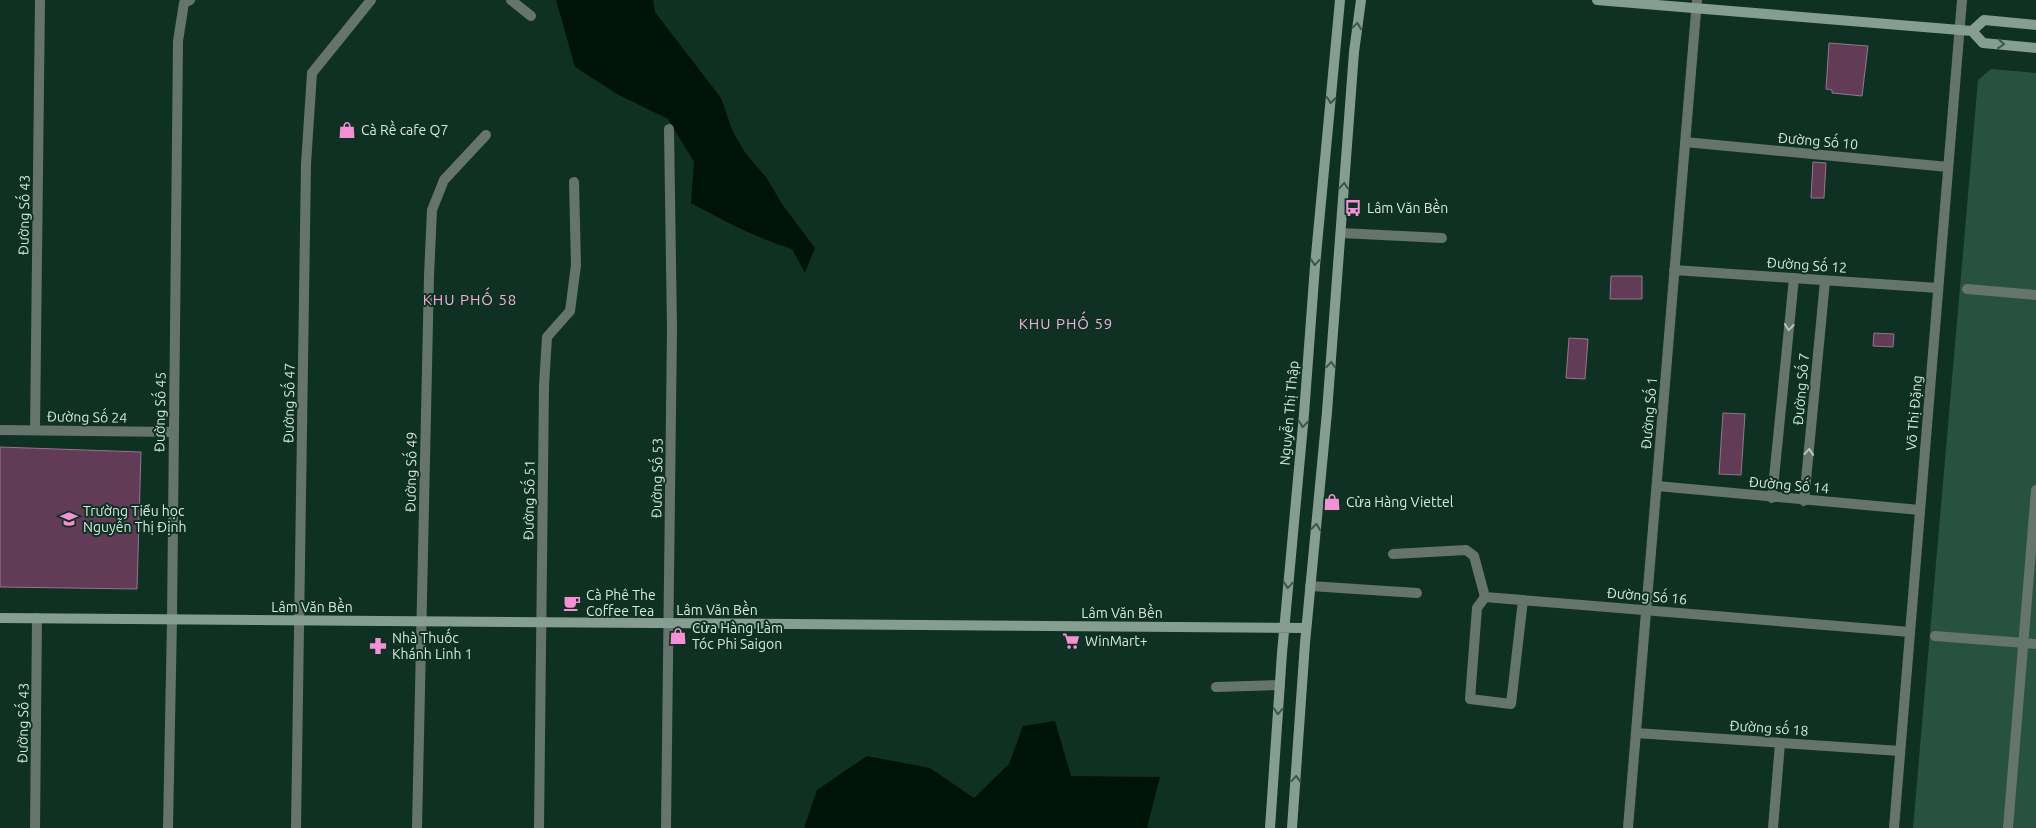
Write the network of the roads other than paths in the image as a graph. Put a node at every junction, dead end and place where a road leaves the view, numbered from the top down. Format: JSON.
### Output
{"nodes":[{"id":1,"x":40,"y":0,"type":"edge"},
{"id":2,"x":190,"y":0,"type":"edge"},
{"id":3,"x":371,"y":0,"type":"edge"},
{"id":4,"x":511,"y":0,"type":"edge"},
{"id":5,"x":1340,"y":0,"type":"edge"},
{"id":6,"x":1361,"y":0,"type":"edge"},
{"id":7,"x":1597,"y":0,"type":"edge"},
{"id":8,"x":1962,"y":0,"type":"edge"},
{"id":9,"x":1696,"y":4,"type":"edge"},
{"id":10,"x":530,"y":16,"type":"dead end"},
{"id":11,"x":2036,"y":25,"type":"edge"},
{"id":12,"x":1959,"y":30,"type":"junction"},
{"id":13,"x":1972,"y":31,"type":"junction"},
{"id":14,"x":2036,"y":48,"type":"edge"},
{"id":15,"x":1336,"y":51,"type":"junction"},
{"id":16,"x":1354,"y":52,"type":"junction"},
{"id":17,"x":668,"y":129,"type":"dead end"},
{"id":18,"x":486,"y":135,"type":"dead end"},
{"id":19,"x":1685,"y":142,"type":"junction"},
{"id":20,"x":1948,"y":167,"type":"junction"},
{"id":21,"x":574,"y":182,"type":"dead end"},
{"id":22,"x":1341,"y":233,"type":"junction"},
{"id":23,"x":1442,"y":238,"type":"dead end"},
{"id":24,"x":1674,"y":270,"type":"junction"},
{"id":25,"x":1794,"y":278,"type":"junction"},
{"id":26,"x":1825,"y":280,"type":"junction"},
{"id":27,"x":1938,"y":288,"type":"junction"},
{"id":28,"x":1967,"y":289,"type":"dead end"},
{"id":29,"x":2036,"y":295,"type":"edge"},
{"id":30,"x":0,"y":430,"type":"edge"},
{"id":31,"x":35,"y":430,"type":"junction"},
{"id":32,"x":173,"y":432,"type":"junction"},
{"id":33,"x":1657,"y":486,"type":"junction"},
{"id":34,"x":2036,"y":490,"type":"edge"},
{"id":35,"x":1772,"y":498,"type":"junction"},
{"id":36,"x":1804,"y":501,"type":"junction"},
{"id":37,"x":1920,"y":510,"type":"junction"},
{"id":38,"x":1393,"y":554,"type":"dead end"},
{"id":39,"x":1310,"y":586,"type":"junction"},
{"id":40,"x":1417,"y":592,"type":"dead end"},
{"id":41,"x":1485,"y":598,"type":"junction"},
{"id":42,"x":1523,"y":600,"type":"junction"},
{"id":43,"x":1646,"y":609,"type":"junction"},
{"id":44,"x":0,"y":618,"type":"edge"},
{"id":45,"x":37,"y":618,"type":"junction"},
{"id":46,"x":172,"y":620,"type":"junction"},
{"id":47,"x":299,"y":621,"type":"junction"},
{"id":48,"x":422,"y":621,"type":"junction"},
{"id":49,"x":541,"y":622,"type":"junction"},
{"id":50,"x":668,"y":623,"type":"junction"},
{"id":51,"x":1284,"y":628,"type":"junction"},
{"id":52,"x":1306,"y":628,"type":"junction"},
{"id":53,"x":1910,"y":632,"type":"junction"},
{"id":54,"x":1935,"y":636,"type":"dead end"},
{"id":55,"x":2024,"y":643,"type":"junction"},
{"id":56,"x":2036,"y":644,"type":"edge"},
{"id":57,"x":1280,"y":685,"type":"junction"},
{"id":58,"x":1216,"y":687,"type":"dead end"},
{"id":59,"x":1636,"y":733,"type":"junction"},
{"id":60,"x":1780,"y":743,"type":"junction"},
{"id":61,"x":1900,"y":751,"type":"junction"},
{"id":62,"x":35,"y":828,"type":"edge"},
{"id":63,"x":168,"y":828,"type":"edge"},
{"id":64,"x":296,"y":828,"type":"edge"},
{"id":65,"x":417,"y":828,"type":"edge"},
{"id":66,"x":539,"y":828,"type":"edge"},
{"id":67,"x":666,"y":828,"type":"edge"},
{"id":68,"x":1270,"y":828,"type":"edge"},
{"id":69,"x":1292,"y":828,"type":"edge"},
{"id":70,"x":1628,"y":828,"type":"edge"},
{"id":71,"x":1773,"y":828,"type":"edge"},
{"id":72,"x":1894,"y":828,"type":"edge"},
{"id":73,"x":2008,"y":828,"type":"edge"}],
"edges":[{"from":1,"to":31,"type":"street","name":"Đường Số 43"},
{"from":2,"to":32,"type":"street","name":"Đường Số 45"},
{"from":3,"to":47,"type":"street","name":"Đường Số 47"},
{"from":4,"to":10,"type":"street"},
{"from":5,"to":15,"type":"main road","name":"Nguyễn Thị Thập"},
{"from":16,"to":6,"type":"main road","one_way":true},
{"from":7,"to":9,"type":"main road"},
{"from":8,"to":12,"type":"street","name":"Võ Thị Đặng"},
{"from":9,"to":12,"type":"main road"},
{"from":9,"to":19,"type":"street","name":"Đường Số 1"},
{"from":11,"to":13,"type":"main road"},
{"from":12,"to":13,"type":"main road"},
{"from":12,"to":20,"type":"street","name":"Võ Thị Đặng"},
{"from":13,"to":14,"type":"main road","one_way":true},
{"from":15,"to":16,"type":"main road"},
{"from":15,"to":51,"type":"main road","name":"Nguyễn Thị Thập","one_way":true},
{"from":22,"to":16,"type":"main road","one_way":true},
{"from":17,"to":50,"type":"street","name":"Đường Số 53"},
{"from":18,"to":48,"type":"street","name":"Đường Số 49"},
{"from":19,"to":20,"type":"street","name":"Đường Số 10"},
{"from":19,"to":24,"type":"street","name":"Đường Số 1"},
{"from":20,"to":27,"type":"street","name":"Võ Thị Đặng"},
{"from":21,"to":49,"type":"street","name":"Đường Số 51"},
{"from":22,"to":23,"type":"street"},
{"from":39,"to":22,"type":"main road","one_way":true},
{"from":24,"to":25,"type":"street","name":"Đường Số 12"},
{"from":24,"to":33,"type":"street","name":"Đường Số 1"},
{"from":25,"to":26,"type":"street","name":"Đường Số 12"},
{"from":25,"to":35,"type":"street","name":"Đường Số 7","one_way":true},
{"from":26,"to":27,"type":"street","name":"Đường Số 12"},
{"from":36,"to":26,"type":"street","name":"Đường Số 7","one_way":true},
{"from":27,"to":37,"type":"street","name":"Võ Thị Đặng"},
{"from":28,"to":29,"type":"street"},
{"from":30,"to":31,"type":"street","name":"Đường Số 24"},
{"from":31,"to":32,"type":"street","name":"Đường Số 24"},
{"from":32,"to":46,"type":"street","name":"Đường Số 45"},
{"from":33,"to":35,"type":"street","name":"Đường Số 14"},
{"from":33,"to":43,"type":"street","name":"Đường Số 1"},
{"from":34,"to":55,"type":"street"},
{"from":35,"to":36,"type":"street","name":"Đường Số 14"},
{"from":36,"to":37,"type":"street","name":"Đường Số 14"},
{"from":37,"to":53,"type":"street","name":"Võ Thị Đặng"},
{"from":38,"to":41,"type":"street"},
{"from":39,"to":40,"type":"street"},
{"from":39,"to":52,"type":"main road"},
{"from":41,"to":42,"type":"street","name":"Đường Số 16"},
{"from":41,"to":42,"type":"street"},
{"from":42,"to":43,"type":"street","name":"Đường Số 16"},
{"from":43,"to":53,"type":"street","name":"Đường Số 16"},
{"from":43,"to":59,"type":"street","name":"Đường Số 1"},
{"from":44,"to":45,"type":"main road","name":"Lâm Văn Bền"},
{"from":45,"to":46,"type":"main road","name":"Lâm Văn Bền"},
{"from":45,"to":62,"type":"street","name":"Đường Số 43"},
{"from":46,"to":47,"type":"main road","name":"Lâm Văn Bền"},
{"from":46,"to":63,"type":"street","name":"Đường Số 45"},
{"from":47,"to":48,"type":"main road","name":"Lâm Văn Bền"},
{"from":47,"to":64,"type":"street","name":"Đường Số 47"},
{"from":48,"to":49,"type":"main road","name":"Lâm Văn Bền"},
{"from":48,"to":65,"type":"street","name":"Đường Số 49"},
{"from":49,"to":50,"type":"main road","name":"Lâm Văn Bền"},
{"from":49,"to":66,"type":"street","name":"Đường Số 51"},
{"from":50,"to":51,"type":"main road","name":"Lâm Văn Bền"},
{"from":50,"to":67,"type":"street","name":"Đường Số 53"},
{"from":51,"to":52,"type":"main road","name":"Lâm Văn Bền"},
{"from":51,"to":57,"type":"main road","name":"Nguyễn Thị Thập"},
{"from":69,"to":52,"type":"main road","one_way":true},
{"from":53,"to":61,"type":"street","name":"Võ Thị Đặng"},
{"from":54,"to":55,"type":"street"},
{"from":55,"to":56,"type":"street"},
{"from":55,"to":73,"type":"street"},
{"from":57,"to":58,"type":"street"},
{"from":57,"to":68,"type":"main road","name":"Nguyễn Thị Thập","one_way":true},
{"from":59,"to":60,"type":"street","name":"Đường số 18"},
{"from":59,"to":70,"type":"street","name":"Đường Số 1"},
{"from":60,"to":61,"type":"street","name":"Đường số 18"},
{"from":60,"to":71,"type":"street"},
{"from":61,"to":72,"type":"street","name":"Võ Thị Đặng"}]}
